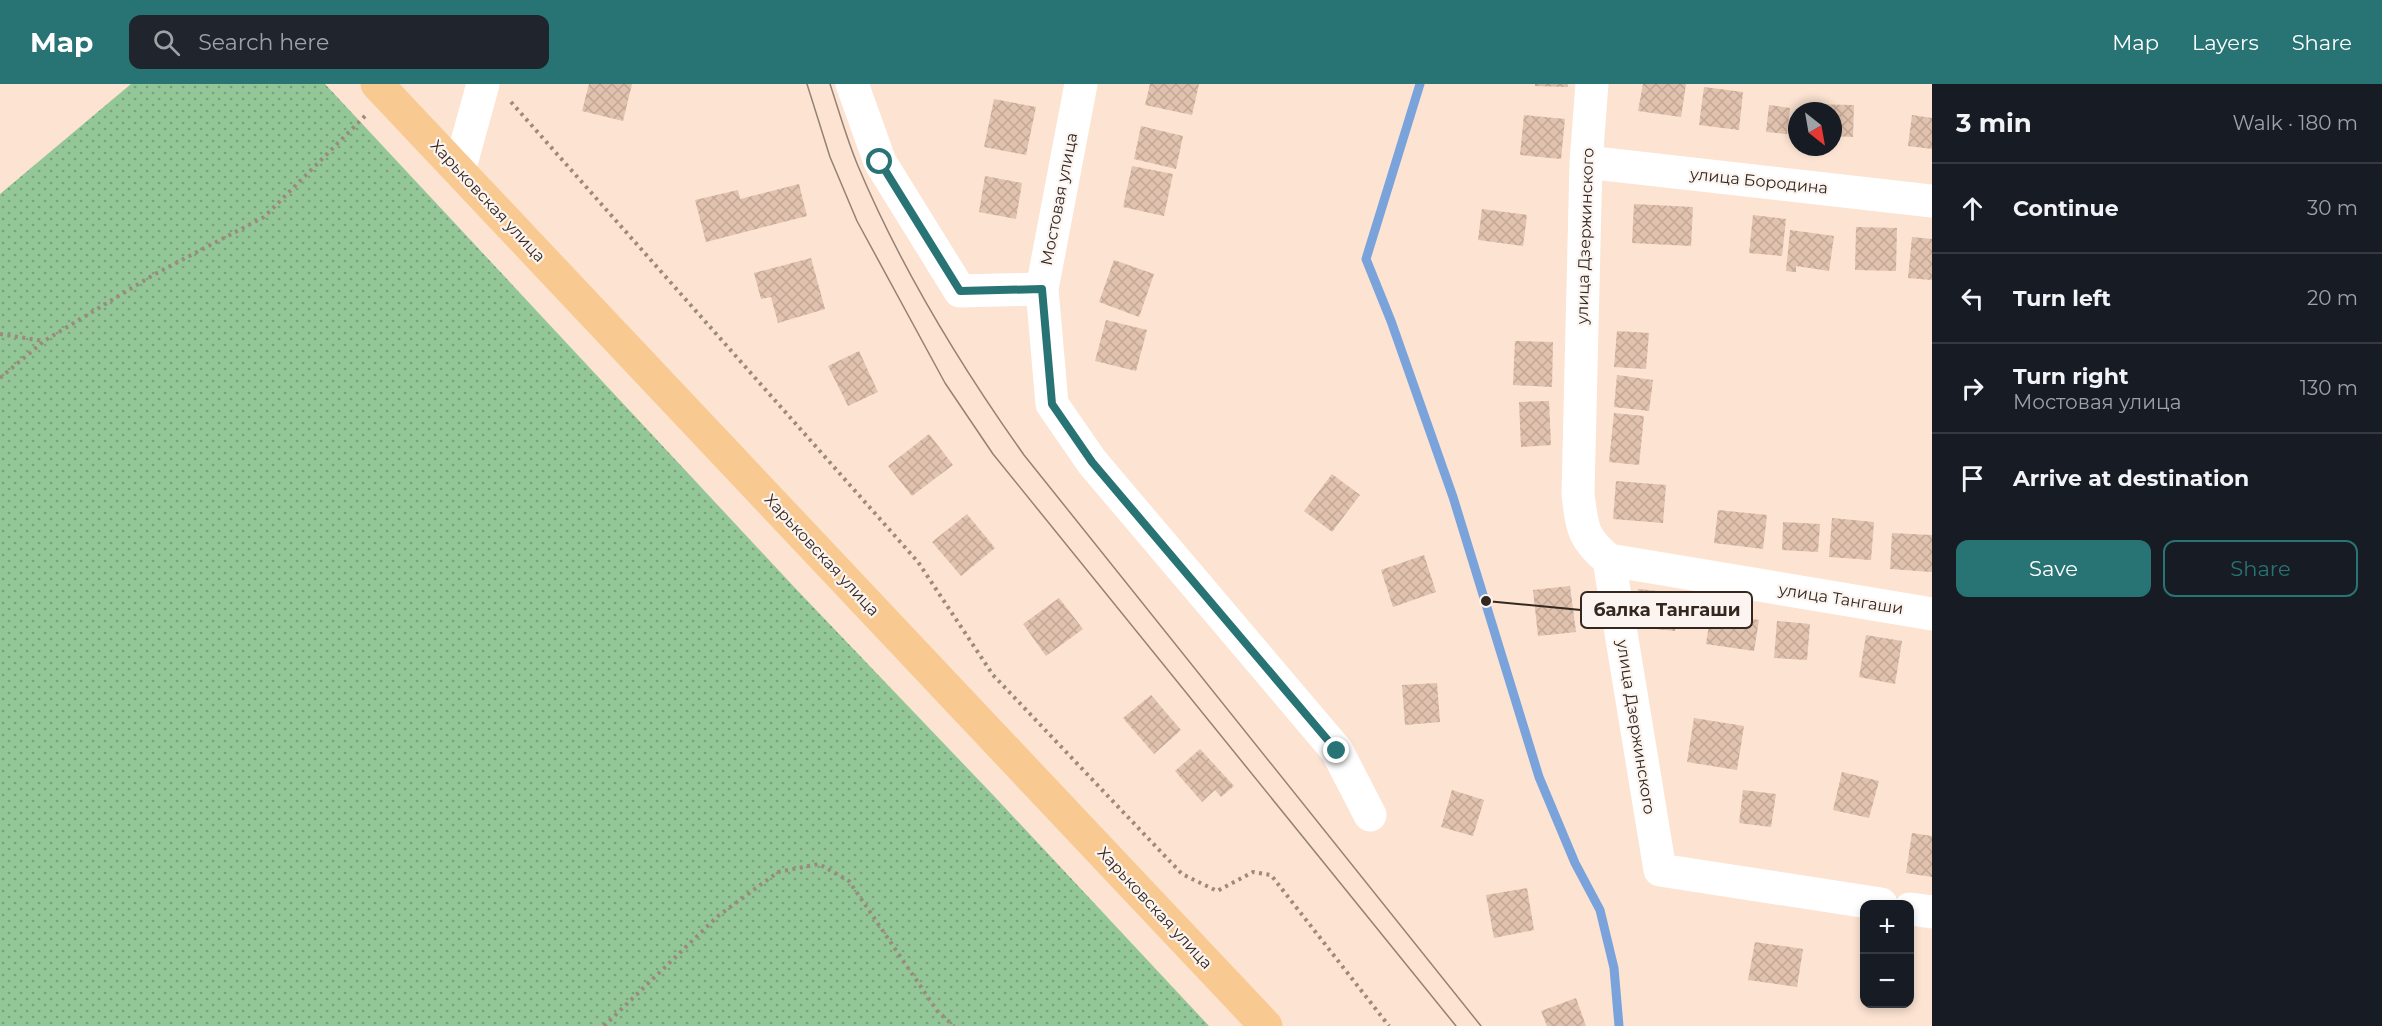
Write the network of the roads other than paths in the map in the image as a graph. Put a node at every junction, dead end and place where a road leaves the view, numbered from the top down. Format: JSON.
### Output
{"nodes":[{"id":1,"x":483,"y":84,"type":"edge"},
{"id":2,"x":852,"y":84,"type":"edge"},
{"id":3,"x":1081,"y":84,"type":"edge"},
{"id":4,"x":1592,"y":84,"type":"edge"},
{"id":5,"x":382,"y":89,"type":"edge"},
{"id":6,"x":1586,"y":162,"type":"junction"},
{"id":7,"x":459,"y":171,"type":"junction"},
{"id":8,"x":1932,"y":201,"type":"edge"},
{"id":9,"x":1042,"y":289,"type":"junction"},
{"id":10,"x":1609,"y":560,"type":"junction"},
{"id":11,"x":1932,"y":614,"type":"edge"},
{"id":12,"x":1370,"y":815,"type":"dead end"},
{"id":13,"x":1860,"y":901,"type":"edge"},
{"id":14,"x":1914,"y":910,"type":"edge"},
{"id":15,"x":1932,"y":912,"type":"edge"},
{"id":16,"x":1266,"y":1026,"type":"edge"}],
"edges":[{"from":1,"to":7,"type":"street"},
{"from":2,"to":9,"type":"street"},
{"from":3,"to":9,"type":"street","name":"Мостовая улица"},
{"from":4,"to":6,"type":"street","name":"улица Дзержинского"},
{"from":5,"to":7,"type":"main road","name":"Харьковская улица"},
{"from":6,"to":8,"type":"street","name":"улица Бородина"},
{"from":6,"to":10,"type":"street","name":"улица Дзержинского"},
{"from":7,"to":16,"type":"main road","name":"Харьковская улица"},
{"from":9,"to":12,"type":"street","name":"Мостовая улица"},
{"from":10,"to":11,"type":"street","name":"улица Тангаши"},
{"from":10,"to":13,"type":"street","name":"улица Дзержинского"},
{"from":14,"to":15,"type":"street"}]}
